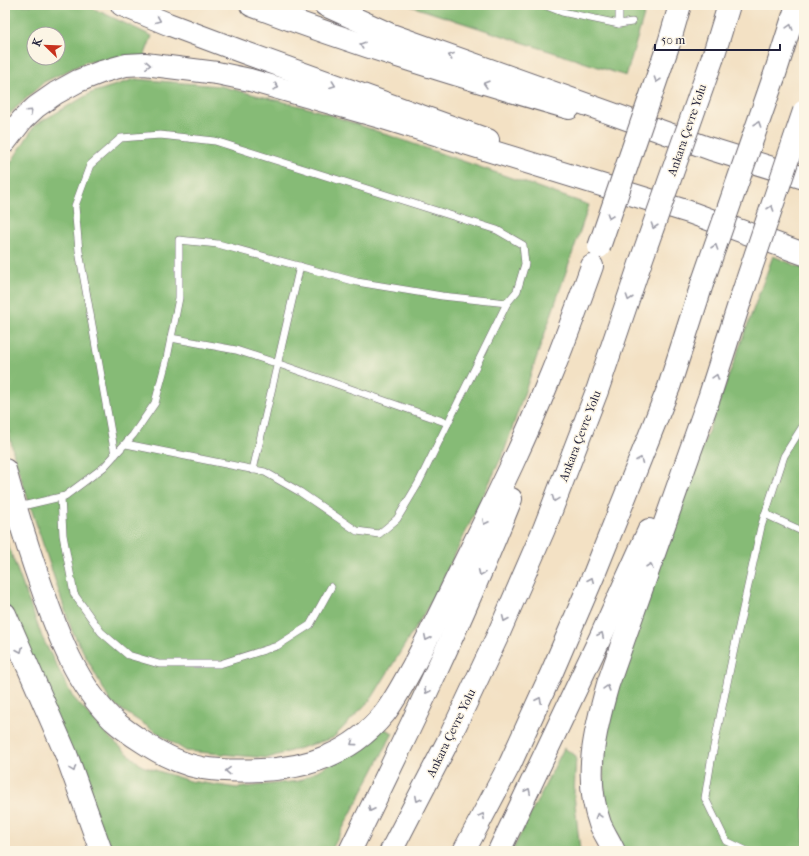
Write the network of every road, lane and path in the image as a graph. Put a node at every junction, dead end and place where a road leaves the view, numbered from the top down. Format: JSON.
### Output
{"nodes":[{"id":1,"x":122,"y":5,"type":"edge"},
{"id":2,"x":252,"y":5,"type":"edge"},
{"id":3,"x":325,"y":5,"type":"edge"},
{"id":4,"x":544,"y":5,"type":"edge"},
{"id":5,"x":619,"y":5,"type":"edge"},
{"id":6,"x":729,"y":5,"type":"edge"},
{"id":7,"x":797,"y":5,"type":"edge"},
{"id":8,"x":556,"y":7,"type":"edge"},
{"id":9,"x":675,"y":19,"type":"edge"},
{"id":10,"x":632,"y":22,"type":"dead end"},
{"id":11,"x":619,"y":24,"type":"junction"},
{"id":12,"x":804,"y":111,"type":"edge"},
{"id":13,"x":5,"y":142,"type":"edge"},
{"id":14,"x":711,"y":149,"type":"junction"},
{"id":15,"x":804,"y":178,"type":"edge"},
{"id":16,"x":804,"y":184,"type":"edge"},
{"id":17,"x":689,"y":212,"type":"junction"},
{"id":18,"x":804,"y":245,"type":"edge"},
{"id":19,"x":804,"y":254,"type":"edge"},
{"id":20,"x":596,"y":257,"type":"junction"},
{"id":21,"x":300,"y":266,"type":"junction"},
{"id":22,"x":507,"y":303,"type":"junction"},
{"id":23,"x":171,"y":338,"type":"junction"},
{"id":24,"x":277,"y":364,"type":"junction"},
{"id":25,"x":709,"y":398,"type":"junction"},
{"id":26,"x":448,"y":422,"type":"junction"},
{"id":27,"x":804,"y":424,"type":"edge"},
{"id":28,"x":126,"y":444,"type":"junction"},
{"id":29,"x":115,"y":455,"type":"junction"},
{"id":30,"x":5,"y":470,"type":"edge"},
{"id":31,"x":253,"y":470,"type":"junction"},
{"id":32,"x":61,"y":497,"type":"junction"},
{"id":33,"x":15,"y":507,"type":"junction"},
{"id":34,"x":765,"y":514,"type":"junction"},
{"id":35,"x":804,"y":532,"type":"edge"},
{"id":36,"x":332,"y":587,"type":"dead end"},
{"id":37,"x":5,"y":614,"type":"edge"},
{"id":38,"x":101,"y":851,"type":"edge"},
{"id":39,"x":350,"y":851,"type":"edge"},
{"id":40,"x":391,"y":851,"type":"edge"},
{"id":41,"x":464,"y":851,"type":"edge"},
{"id":42,"x":499,"y":851,"type":"edge"},
{"id":43,"x":614,"y":851,"type":"edge"},
{"id":44,"x":747,"y":851,"type":"edge"}],
"edges":[{"from":1,"to":17,"type":"main road","one_way":true},
{"from":14,"to":2,"type":"main road","one_way":true},
{"from":14,"to":3,"type":"main road","one_way":true},
{"from":4,"to":8,"type":"lane"},
{"from":5,"to":11,"type":"lane"},
{"from":6,"to":40,"type":"main road","name":"Ankara Çevre Yolu","one_way":true,"bridge":true},
{"from":41,"to":7,"type":"main road","one_way":true,"bridge":true},
{"from":8,"to":11,"type":"lane"},
{"from":9,"to":20,"type":"main road","one_way":true,"bridge":true},
{"from":10,"to":11,"type":"lane"},
{"from":25,"to":12,"type":"main road","one_way":true,"bridge":true},
{"from":13,"to":17,"type":"main road","one_way":true},
{"from":14,"to":15,"type":"main road"},
{"from":14,"to":16,"type":"main road"},
{"from":17,"to":18,"type":"main road"},
{"from":17,"to":19,"type":"main road"},
{"from":20,"to":33,"type":"main road","one_way":true},
{"from":20,"to":39,"type":"main road","one_way":true},
{"from":21,"to":22,"type":"lane"},
{"from":21,"to":23,"type":"lane"},
{"from":21,"to":24,"type":"lane"},
{"from":22,"to":26,"type":"lane"},
{"from":22,"to":29,"type":"lane"},
{"from":23,"to":24,"type":"lane"},
{"from":23,"to":28,"type":"lane"},
{"from":24,"to":26,"type":"lane"},
{"from":24,"to":31,"type":"lane"},
{"from":42,"to":25,"type":"main road","one_way":true},
{"from":43,"to":25,"type":"main road","one_way":true},
{"from":26,"to":31,"type":"lane"},
{"from":27,"to":34,"type":"lane"},
{"from":28,"to":29,"type":"lane"},
{"from":28,"to":31,"type":"lane"},
{"from":29,"to":32,"type":"lane"},
{"from":30,"to":33,"type":"main road"},
{"from":32,"to":33,"type":"lane"},
{"from":32,"to":36,"type":"lane"},
{"from":34,"to":35,"type":"lane"},
{"from":34,"to":44,"type":"lane"},
{"from":37,"to":38,"type":"main road","one_way":true}]}
